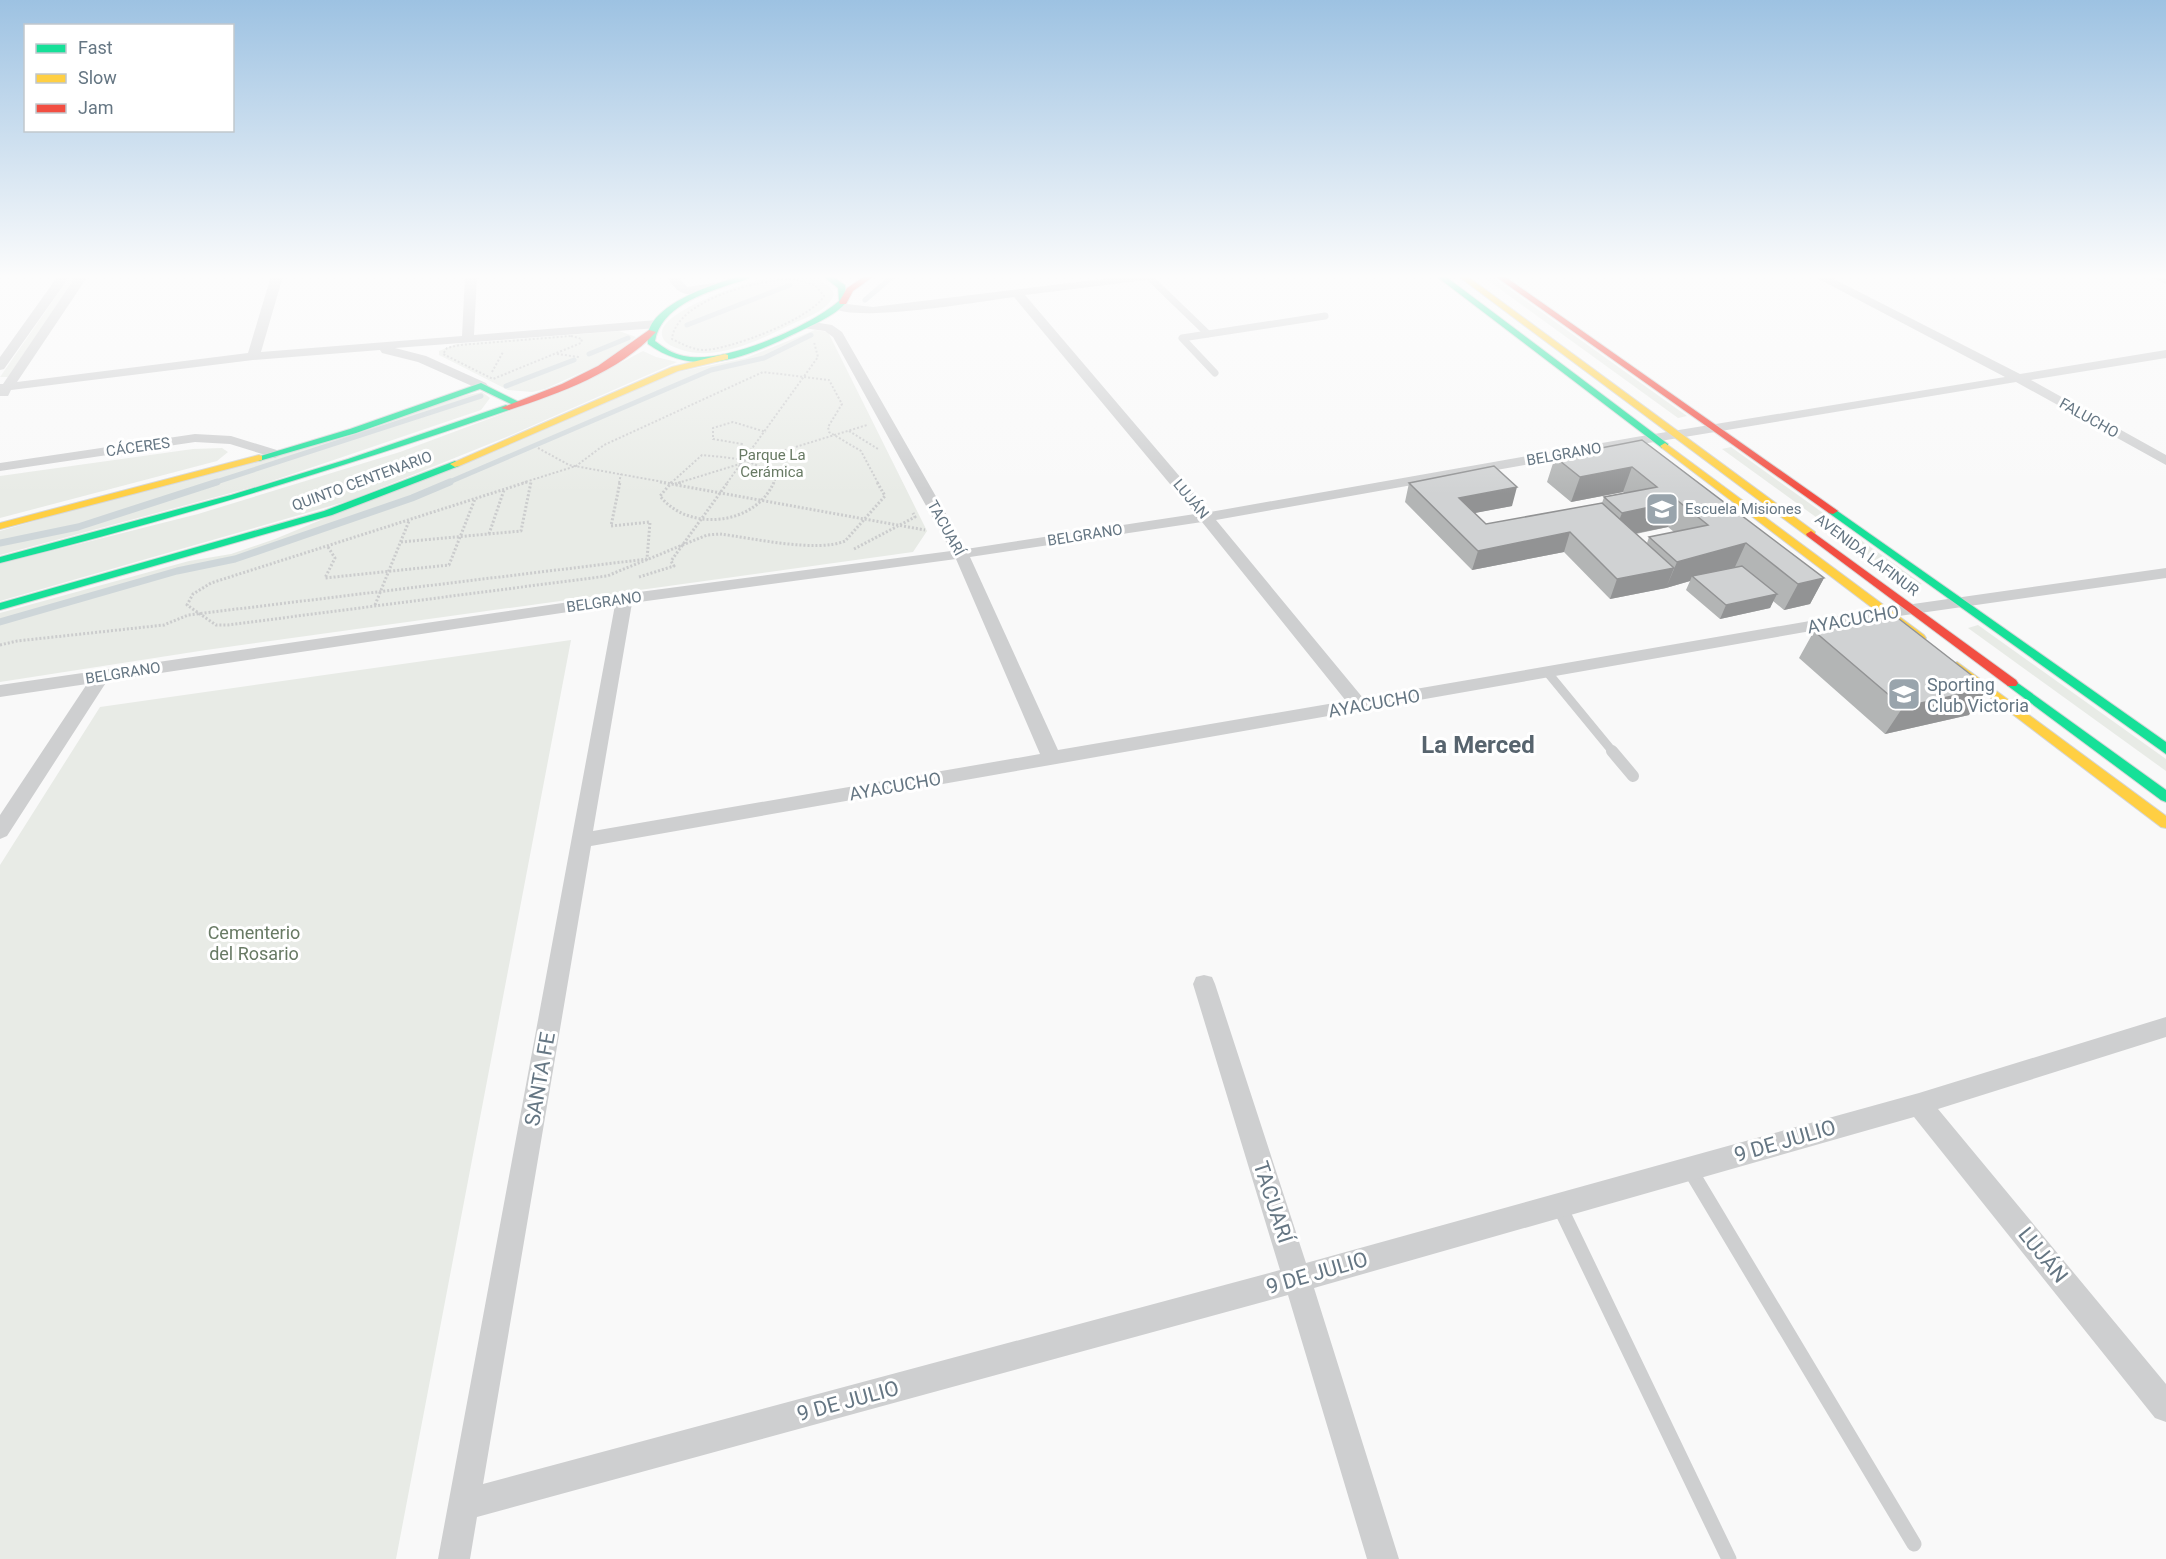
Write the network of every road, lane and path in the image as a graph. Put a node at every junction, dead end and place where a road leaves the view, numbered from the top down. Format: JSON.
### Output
{"nodes":[{"id":1,"x":12,"y":349,"type":"edge"},
{"id":2,"x":31,"y":349,"type":"edge"},
{"id":3,"x":255,"y":349,"type":"edge"},
{"id":4,"x":337,"y":349,"type":"edge"},
{"id":5,"x":373,"y":349,"type":"edge"},
{"id":6,"x":426,"y":349,"type":"edge"},
{"id":7,"x":504,"y":349,"type":"edge"},
{"id":8,"x":633,"y":349,"type":"edge"},
{"id":9,"x":659,"y":349,"type":"edge"},
{"id":10,"x":757,"y":349,"type":"edge"},
{"id":11,"x":815,"y":349,"type":"edge"},
{"id":12,"x":846,"y":349,"type":"edge"},
{"id":13,"x":1064,"y":349,"type":"edge"},
{"id":14,"x":1192,"y":349,"type":"edge"},
{"id":15,"x":1537,"y":349,"type":"edge"},
{"id":16,"x":1564,"y":349,"type":"edge"},
{"id":17,"x":1572,"y":349,"type":"edge"},
{"id":18,"x":1602,"y":349,"type":"edge"},
{"id":19,"x":1961,"y":349,"type":"edge"},
{"id":20,"x":2166,"y":354,"type":"edge"},
{"id":21,"x":253,"y":356,"type":"junction"},
{"id":22,"x":725,"y":357,"type":"junction"},
{"id":23,"x":425,"y":361,"type":"junction"},
{"id":24,"x":0,"y":366,"type":"edge"},
{"id":25,"x":1215,"y":373,"type":"dead end"},
{"id":26,"x":804,"y":376,"type":"junction"},
{"id":27,"x":2016,"y":377,"type":"junction"},
{"id":28,"x":485,"y":382,"type":"junction"},
{"id":29,"x":2,"y":391,"type":"edge"},
{"id":30,"x":518,"y":404,"type":"junction"},
{"id":31,"x":863,"y":417,"type":"dead end"},
{"id":32,"x":867,"y":425,"type":"junction"},
{"id":33,"x":1715,"y":429,"type":"junction"},
{"id":34,"x":848,"y":431,"type":"junction"},
{"id":35,"x":766,"y":432,"type":"junction"},
{"id":36,"x":871,"y":433,"type":"dead end"},
{"id":37,"x":1684,"y":434,"type":"junction"},
{"id":38,"x":834,"y":435,"type":"junction"},
{"id":39,"x":1655,"y":438,"type":"junction"},
{"id":40,"x":875,"y":441,"type":"dead end"},
{"id":41,"x":540,"y":449,"type":"dead end"},
{"id":42,"x":275,"y":454,"type":"junction"},
{"id":43,"x":738,"y":460,"type":"junction"},
{"id":44,"x":2166,"y":461,"type":"edge"},
{"id":45,"x":744,"y":462,"type":"junction"},
{"id":46,"x":576,"y":466,"type":"junction"},
{"id":47,"x":0,"y":467,"type":"edge"},
{"id":48,"x":621,"y":474,"type":"junction"},
{"id":49,"x":531,"y":481,"type":"junction"},
{"id":50,"x":673,"y":484,"type":"junction"},
{"id":51,"x":505,"y":489,"type":"junction"},
{"id":52,"x":721,"y":493,"type":"junction"},
{"id":53,"x":475,"y":499,"type":"junction"},
{"id":54,"x":764,"y":501,"type":"junction"},
{"id":55,"x":910,"y":507,"type":"dead end"},
{"id":56,"x":1206,"y":517,"type":"junction"},
{"id":57,"x":702,"y":518,"type":"junction"},
{"id":58,"x":865,"y":519,"type":"junction"},
{"id":59,"x":410,"y":520,"type":"junction"},
{"id":60,"x":899,"y":525,"type":"junction"},
{"id":61,"x":0,"y":526,"type":"edge"},
{"id":62,"x":489,"y":534,"type":"junction"},
{"id":63,"x":949,"y":534,"type":"junction"},
{"id":64,"x":460,"y":537,"type":"junction"},
{"id":65,"x":401,"y":542,"type":"junction"},
{"id":66,"x":685,"y":542,"type":"junction"},
{"id":67,"x":328,"y":547,"type":"junction"},
{"id":68,"x":853,"y":550,"type":"dead end"},
{"id":69,"x":962,"y":554,"type":"junction"},
{"id":70,"x":647,"y":559,"type":"junction"},
{"id":71,"x":0,"y":560,"type":"edge"},
{"id":72,"x":389,"y":572,"type":"junction"},
{"id":73,"x":2164,"y":575,"type":"edge"},
{"id":74,"x":627,"y":589,"type":"junction"},
{"id":75,"x":380,"y":591,"type":"junction"},
{"id":76,"x":1962,"y":602,"type":"junction"},
{"id":77,"x":374,"y":606,"type":"junction"},
{"id":78,"x":0,"y":607,"type":"edge"},
{"id":79,"x":1921,"y":607,"type":"junction"},
{"id":80,"x":1886,"y":613,"type":"junction"},
{"id":81,"x":199,"y":614,"type":"junction"},
{"id":82,"x":0,"y":645,"type":"edge"},
{"id":83,"x":1548,"y":673,"type":"junction"},
{"id":84,"x":102,"y":675,"type":"junction"},
{"id":85,"x":2043,"y":688,"type":"dead end"},
{"id":86,"x":0,"y":691,"type":"edge"},
{"id":87,"x":1360,"y":706,"type":"junction"},
{"id":88,"x":2166,"y":749,"type":"edge"},
{"id":89,"x":1052,"y":758,"type":"junction"},
{"id":90,"x":1633,"y":776,"type":"dead end"},
{"id":91,"x":2166,"y":797,"type":"edge"},
{"id":92,"x":3,"y":822,"type":"edge"},
{"id":93,"x":2166,"y":823,"type":"edge"},
{"id":94,"x":583,"y":840,"type":"junction"},
{"id":95,"x":1204,"y":984,"type":"dead end"},
{"id":96,"x":2166,"y":1027,"type":"edge"},
{"id":97,"x":1919,"y":1104,"type":"junction"},
{"id":98,"x":1688,"y":1168,"type":"junction"},
{"id":99,"x":1559,"y":1205,"type":"junction"},
{"id":100,"x":1297,"y":1279,"type":"junction"},
{"id":101,"x":2166,"y":1407,"type":"edge"},
{"id":102,"x":464,"y":1505,"type":"junction"},
{"id":103,"x":1914,"y":1544,"type":"dead end"},
{"id":104,"x":454,"y":1559,"type":"edge"},
{"id":105,"x":1383,"y":1559,"type":"edge"},
{"id":106,"x":1729,"y":1559,"type":"edge"}],
"edges":[{"from":1,"to":24,"type":"street"},
{"from":2,"to":29,"type":"street"},
{"from":3,"to":21,"type":"street"},
{"from":4,"to":21,"type":"street"},
{"from":5,"to":23,"type":"street"},
{"from":6,"to":23,"type":"street"},
{"from":7,"to":28,"type":"path"},
{"from":8,"to":30,"type":"main road","name":"QUINTO CENTENARIO"},
{"from":9,"to":22,"type":"main road"},
{"from":10,"to":22,"type":"main road"},
{"from":11,"to":26,"type":"path"},
{"from":12,"to":63,"type":"street","name":"TACUARÍ"},
{"from":13,"to":56,"type":"street","name":"LUJÁN"},
{"from":14,"to":25,"type":"lane"},
{"from":15,"to":39,"type":"main road","name":"AVENIDA LAFINUR"},
{"from":16,"to":37,"type":"main road","name":"AVENIDA LAFINUR"},
{"from":17,"to":37,"type":"main road","name":"AVENIDA LAFINUR"},
{"from":18,"to":33,"type":"main road","name":"AVENIDA LAFINUR"},
{"from":19,"to":27,"type":"street","name":"FALUCHO"},
{"from":20,"to":27,"type":"street","name":"BELGRANO"},
{"from":21,"to":29,"type":"street"},
{"from":22,"to":78,"type":"main road","name":"QUINTO CENTENARIO"},
{"from":23,"to":28,"type":"street"},
{"from":26,"to":35,"type":"path"},
{"from":26,"to":38,"type":"path"},
{"from":26,"to":46,"type":"path"},
{"from":27,"to":33,"type":"street","name":"BELGRANO"},
{"from":27,"to":44,"type":"street","name":"FALUCHO"},
{"from":28,"to":30,"type":"main road"},
{"from":28,"to":42,"type":"main road"},
{"from":30,"to":71,"type":"main road","name":"QUINTO CENTENARIO"},
{"from":31,"to":32,"type":"path"},
{"from":32,"to":34,"type":"path"},
{"from":32,"to":36,"type":"path"},
{"from":33,"to":37,"type":"street","name":"BELGRANO"},
{"from":33,"to":76,"type":"main road","name":"AVENIDA LAFINUR"},
{"from":34,"to":38,"type":"path"},
{"from":34,"to":40,"type":"path"},
{"from":35,"to":43,"type":"path"},
{"from":35,"to":45,"type":"path"},
{"from":37,"to":39,"type":"street","name":"BELGRANO"},
{"from":37,"to":79,"type":"main road","name":"AVENIDA LAFINUR"},
{"from":38,"to":45,"type":"path"},
{"from":38,"to":58,"type":"path"},
{"from":39,"to":56,"type":"street","name":"BELGRANO"},
{"from":39,"to":80,"type":"main road","name":"AVENIDA LAFINUR"},
{"from":41,"to":46,"type":"path"},
{"from":42,"to":47,"type":"street","name":"CÁCERES"},
{"from":42,"to":61,"type":"main road"},
{"from":43,"to":45,"type":"path"},
{"from":43,"to":50,"type":"path"},
{"from":45,"to":50,"type":"path"},
{"from":45,"to":52,"type":"path"},
{"from":45,"to":54,"type":"path"},
{"from":46,"to":48,"type":"path"},
{"from":46,"to":49,"type":"path"},
{"from":48,"to":50,"type":"path"},
{"from":48,"to":70,"type":"path"},
{"from":49,"to":51,"type":"path"},
{"from":49,"to":62,"type":"path"},
{"from":50,"to":52,"type":"path"},
{"from":50,"to":57,"type":"path"},
{"from":51,"to":53,"type":"path"},
{"from":51,"to":62,"type":"path"},
{"from":52,"to":54,"type":"path"},
{"from":52,"to":57,"type":"path"},
{"from":53,"to":59,"type":"path"},
{"from":53,"to":64,"type":"path"},
{"from":54,"to":57,"type":"path"},
{"from":54,"to":58,"type":"path"},
{"from":55,"to":60,"type":"path"},
{"from":56,"to":69,"type":"street","name":"BELGRANO"},
{"from":56,"to":87,"type":"street","name":"LUJÁN"},
{"from":57,"to":66,"type":"path"},
{"from":58,"to":60,"type":"path"},
{"from":58,"to":66,"type":"path"},
{"from":59,"to":65,"type":"path"},
{"from":59,"to":67,"type":"path"},
{"from":60,"to":63,"type":"path"},
{"from":60,"to":68,"type":"path"},
{"from":62,"to":64,"type":"path"},
{"from":63,"to":69,"type":"street","name":"TACUARÍ"},
{"from":64,"to":65,"type":"path"},
{"from":64,"to":72,"type":"path"},
{"from":65,"to":72,"type":"path"},
{"from":66,"to":70,"type":"path"},
{"from":66,"to":74,"type":"path"},
{"from":67,"to":72,"type":"path"},
{"from":67,"to":81,"type":"path"},
{"from":69,"to":74,"type":"street","name":"BELGRANO"},
{"from":69,"to":89,"type":"street","name":"TACUARÍ"},
{"from":70,"to":75,"type":"path"},
{"from":70,"to":77,"type":"path"},
{"from":72,"to":75,"type":"path"},
{"from":73,"to":76,"type":"street","name":"AYACUCHO"},
{"from":74,"to":84,"type":"street","name":"BELGRANO"},
{"from":74,"to":94,"type":"street","name":"SANTA FE"},
{"from":75,"to":77,"type":"path"},
{"from":75,"to":81,"type":"path"},
{"from":76,"to":79,"type":"street","name":"AYACUCHO"},
{"from":76,"to":88,"type":"main road","name":"AVENIDA LAFINUR"},
{"from":77,"to":81,"type":"path"},
{"from":79,"to":80,"type":"street","name":"AYACUCHO"},
{"from":79,"to":85,"type":"main road","name":"AVENIDA LAFINUR"},
{"from":79,"to":91,"type":"main road","name":"AVENIDA LAFINUR"},
{"from":80,"to":83,"type":"street","name":"AYACUCHO"},
{"from":80,"to":93,"type":"main road","name":"AVENIDA LAFINUR"},
{"from":81,"to":82,"type":"path"},
{"from":83,"to":87,"type":"street","name":"AYACUCHO"},
{"from":83,"to":90,"type":"lane"},
{"from":84,"to":86,"type":"street","name":"BELGRANO"},
{"from":84,"to":92,"type":"street"},
{"from":87,"to":89,"type":"street","name":"AYACUCHO"},
{"from":89,"to":94,"type":"street","name":"AYACUCHO"},
{"from":94,"to":102,"type":"street","name":"SANTA FE"},
{"from":95,"to":100,"type":"street","name":"TACUARÍ"},
{"from":96,"to":97,"type":"street","name":"9 DE JULIO"},
{"from":97,"to":98,"type":"street","name":"9 DE JULIO"},
{"from":97,"to":101,"type":"street","name":"LUJÁN"},
{"from":98,"to":99,"type":"street","name":"9 DE JULIO"},
{"from":98,"to":103,"type":"lane"},
{"from":99,"to":100,"type":"street","name":"9 DE JULIO"},
{"from":99,"to":106,"type":"lane"},
{"from":100,"to":102,"type":"street","name":"9 DE JULIO"},
{"from":100,"to":105,"type":"street","name":"TACUARÍ"},
{"from":102,"to":104,"type":"street","name":"SANTA FE"}]}
